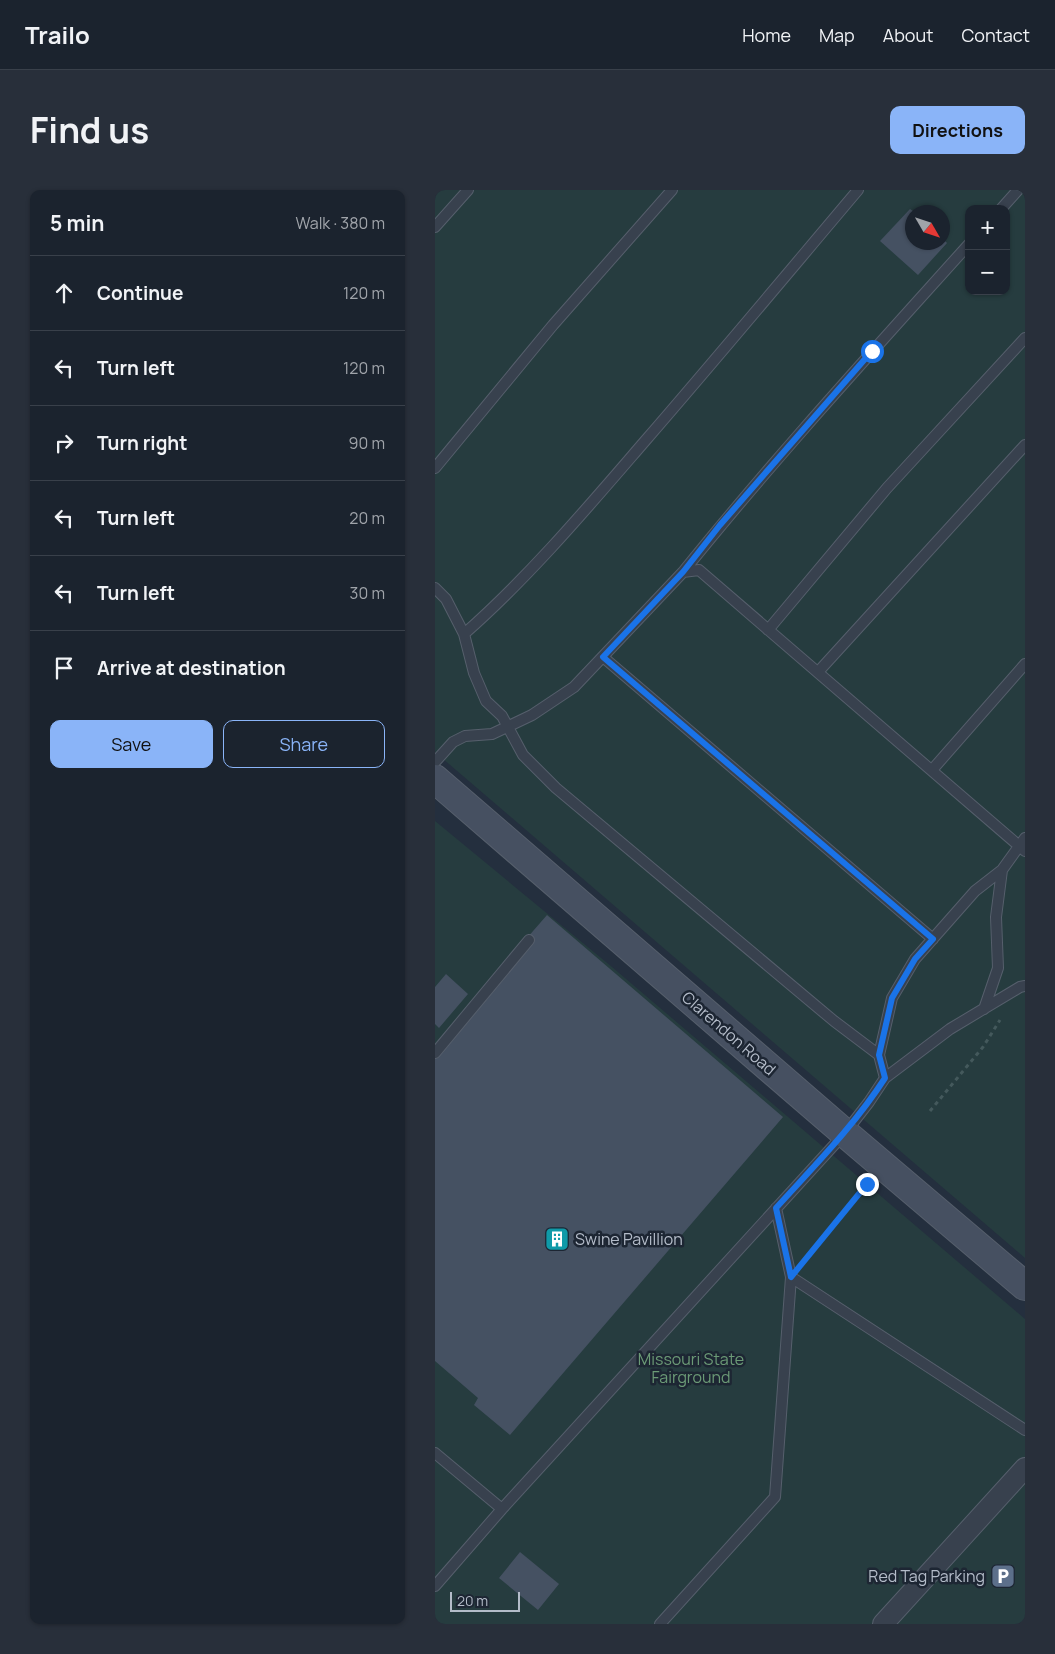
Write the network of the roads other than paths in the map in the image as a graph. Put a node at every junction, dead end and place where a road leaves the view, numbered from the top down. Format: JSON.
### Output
{"nodes":[{"id":1,"x":468,"y":190,"type":"edge"},
{"id":2,"x":672,"y":190,"type":"edge"},
{"id":3,"x":858,"y":190,"type":"edge"},
{"id":4,"x":1018,"y":190,"type":"edge"},
{"id":5,"x":1005,"y":205,"type":"edge"},
{"id":6,"x":435,"y":227,"type":"edge"},
{"id":7,"x":965,"y":248,"type":"edge"},
{"id":8,"x":1025,"y":338,"type":"edge"},
{"id":9,"x":1025,"y":445,"type":"edge"},
{"id":10,"x":435,"y":468,"type":"edge"},
{"id":11,"x":683,"y":572,"type":"junction"},
{"id":12,"x":435,"y":588,"type":"edge"},
{"id":13,"x":768,"y":630,"type":"junction"},
{"id":14,"x":464,"y":634,"type":"junction"},
{"id":15,"x":603,"y":657,"type":"junction"},
{"id":16,"x":1025,"y":664,"type":"edge"},
{"id":17,"x":818,"y":672,"type":"junction"},
{"id":18,"x":509,"y":726,"type":"junction"},
{"id":19,"x":435,"y":762,"type":"edge"},
{"id":20,"x":932,"y":770,"type":"junction"},
{"id":21,"x":435,"y":779,"type":"edge"},
{"id":22,"x":1023,"y":845,"type":"edge"},
{"id":23,"x":1002,"y":870,"type":"junction"},
{"id":24,"x":933,"y":939,"type":"junction"},
{"id":25,"x":529,"y":940,"type":"dead end"},
{"id":26,"x":1023,"y":987,"type":"edge"},
{"id":27,"x":984,"y":1009,"type":"junction"},
{"id":28,"x":435,"y":1053,"type":"edge"},
{"id":29,"x":879,"y":1055,"type":"junction"},
{"id":30,"x":885,"y":1078,"type":"junction"},
{"id":31,"x":845,"y":1133,"type":"junction"},
{"id":32,"x":776,"y":1208,"type":"junction"},
{"id":33,"x":791,"y":1277,"type":"junction"},
{"id":34,"x":1025,"y":1286,"type":"edge"},
{"id":35,"x":1025,"y":1430,"type":"edge"},
{"id":36,"x":435,"y":1453,"type":"edge"},
{"id":37,"x":1025,"y":1468,"type":"edge"},
{"id":38,"x":502,"y":1509,"type":"junction"},
{"id":39,"x":435,"y":1586,"type":"edge"},
{"id":40,"x":660,"y":1624,"type":"edge"},
{"id":41,"x":883,"y":1624,"type":"edge"}],
"edges":[{"from":1,"to":6,"type":"lane"},
{"from":2,"to":10,"type":"lane"},
{"from":3,"to":14,"type":"lane"},
{"from":4,"to":5,"type":"lane"},
{"from":7,"to":11,"type":"lane"},
{"from":8,"to":13,"type":"lane"},
{"from":9,"to":17,"type":"lane"},
{"from":11,"to":13,"type":"lane"},
{"from":11,"to":15,"type":"lane"},
{"from":12,"to":14,"type":"lane"},
{"from":13,"to":17,"type":"lane"},
{"from":14,"to":18,"type":"lane"},
{"from":15,"to":18,"type":"lane"},
{"from":15,"to":24,"type":"lane"},
{"from":16,"to":20,"type":"lane"},
{"from":17,"to":20,"type":"lane"},
{"from":18,"to":19,"type":"lane"},
{"from":18,"to":29,"type":"lane"},
{"from":20,"to":22,"type":"lane"},
{"from":21,"to":31,"type":"street","name":"Clarendon Road"},
{"from":22,"to":23,"type":"lane"},
{"from":23,"to":24,"type":"lane"},
{"from":23,"to":27,"type":"lane"},
{"from":24,"to":29,"type":"lane"},
{"from":25,"to":28,"type":"lane"},
{"from":26,"to":27,"type":"lane"},
{"from":27,"to":30,"type":"lane"},
{"from":29,"to":30,"type":"lane"},
{"from":30,"to":31,"type":"lane"},
{"from":31,"to":32,"type":"lane"},
{"from":31,"to":34,"type":"street","name":"Clarendon Road"},
{"from":32,"to":33,"type":"lane"},
{"from":32,"to":38,"type":"lane"},
{"from":33,"to":35,"type":"lane"},
{"from":33,"to":40,"type":"lane"},
{"from":36,"to":38,"type":"lane"},
{"from":37,"to":41,"type":"street"},
{"from":38,"to":39,"type":"lane"}]}
